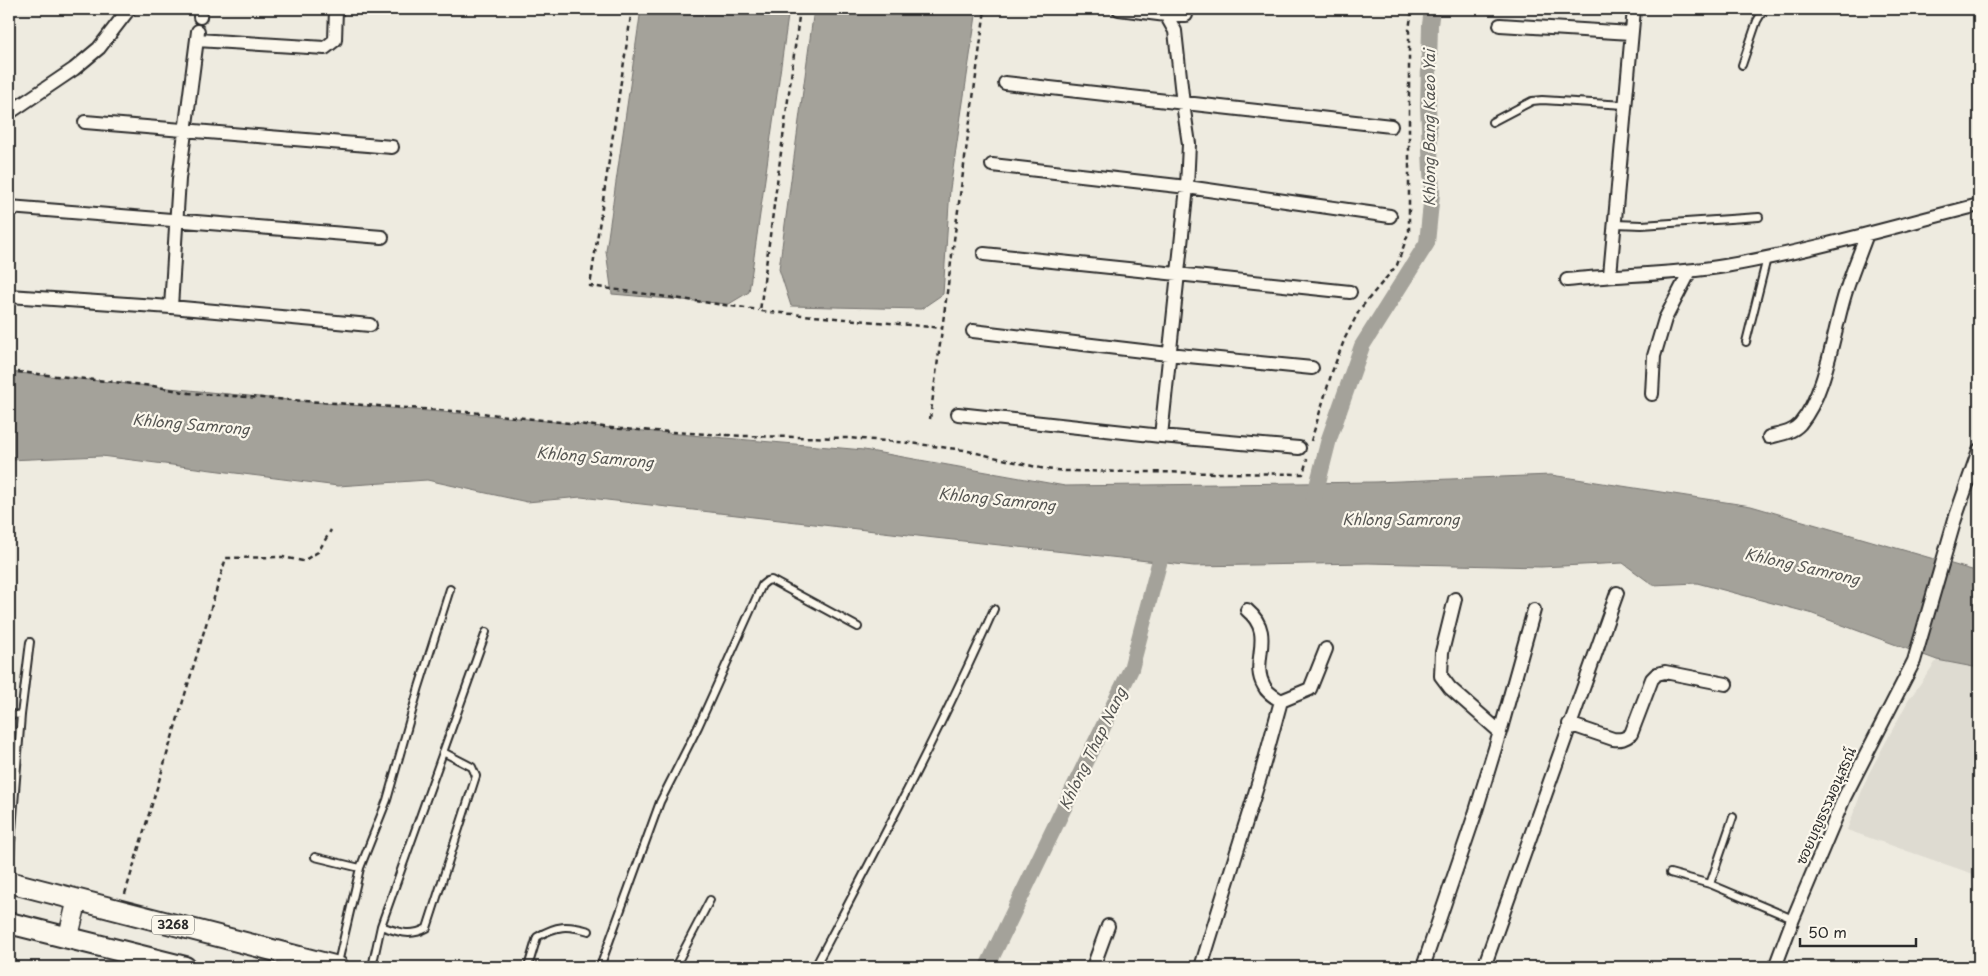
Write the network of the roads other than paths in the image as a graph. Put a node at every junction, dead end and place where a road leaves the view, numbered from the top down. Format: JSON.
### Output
{"nodes":[{"id":1,"x":129,"y":9,"type":"edge"},
{"id":2,"x":336,"y":9,"type":"edge"},
{"id":3,"x":1119,"y":9,"type":"edge"},
{"id":4,"x":1634,"y":9,"type":"edge"},
{"id":5,"x":1764,"y":9,"type":"edge"},
{"id":6,"x":1166,"y":12,"type":"edge"},
{"id":7,"x":1187,"y":12,"type":"edge"},
{"id":8,"x":1500,"y":25,"type":"dead end"},
{"id":9,"x":1175,"y":31,"type":"junction"},
{"id":10,"x":1631,"y":33,"type":"junction"},
{"id":11,"x":1742,"y":65,"type":"dead end"},
{"id":12,"x":1006,"y":83,"type":"dead end"},
{"id":13,"x":1183,"y":104,"type":"junction"},
{"id":14,"x":1625,"y":105,"type":"junction"},
{"id":15,"x":9,"y":113,"type":"edge"},
{"id":16,"x":85,"y":122,"type":"dead end"},
{"id":17,"x":1492,"y":122,"type":"dead end"},
{"id":18,"x":1391,"y":126,"type":"dead end"},
{"id":19,"x":185,"y":130,"type":"junction"},
{"id":20,"x":392,"y":147,"type":"dead end"},
{"id":21,"x":992,"y":164,"type":"dead end"},
{"id":22,"x":1188,"y":187,"type":"junction"},
{"id":23,"x":1979,"y":205,"type":"edge"},
{"id":24,"x":9,"y":207,"type":"edge"},
{"id":25,"x":1390,"y":216,"type":"dead end"},
{"id":26,"x":1759,"y":217,"type":"dead end"},
{"id":27,"x":176,"y":220,"type":"junction"},
{"id":28,"x":1615,"y":224,"type":"junction"},
{"id":29,"x":1867,"y":234,"type":"junction"},
{"id":30,"x":382,"y":237,"type":"dead end"},
{"id":31,"x":984,"y":254,"type":"dead end"},
{"id":32,"x":1767,"y":258,"type":"junction"},
{"id":33,"x":1690,"y":271,"type":"junction"},
{"id":34,"x":1178,"y":275,"type":"junction"},
{"id":35,"x":1610,"y":275,"type":"junction"},
{"id":36,"x":1567,"y":280,"type":"dead end"},
{"id":37,"x":1350,"y":292,"type":"dead end"},
{"id":38,"x":9,"y":296,"type":"edge"},
{"id":39,"x":170,"y":307,"type":"junction"},
{"id":40,"x":370,"y":325,"type":"dead end"},
{"id":41,"x":973,"y":331,"type":"dead end"},
{"id":42,"x":1746,"y":342,"type":"dead end"},
{"id":43,"x":1168,"y":354,"type":"junction"},
{"id":44,"x":1312,"y":368,"type":"dead end"},
{"id":45,"x":1652,"y":394,"type":"dead end"},
{"id":46,"x":958,"y":414,"type":"dead end"},
{"id":47,"x":1160,"y":436,"type":"junction"},
{"id":48,"x":1769,"y":437,"type":"dead end"},
{"id":49,"x":1979,"y":450,"type":"edge"},
{"id":50,"x":1305,"y":451,"type":"road end"},
{"id":51,"x":450,"y":589,"type":"dead end"},
{"id":52,"x":1617,"y":593,"type":"dead end"},
{"id":53,"x":1455,"y":599,"type":"dead end"},
{"id":54,"x":994,"y":609,"type":"dead end"},
{"id":55,"x":1246,"y":610,"type":"dead end"},
{"id":56,"x":1534,"y":610,"type":"dead end"},
{"id":57,"x":858,"y":627,"type":"dead end"},
{"id":58,"x":486,"y":632,"type":"dead end"},
{"id":59,"x":30,"y":642,"type":"dead end"},
{"id":60,"x":1326,"y":649,"type":"dead end"},
{"id":61,"x":1726,"y":684,"type":"dead end"},
{"id":62,"x":1281,"y":701,"type":"junction"},
{"id":63,"x":9,"y":714,"type":"edge"},
{"id":64,"x":21,"y":715,"type":"junction"},
{"id":65,"x":1569,"y":724,"type":"junction"},
{"id":66,"x":1500,"y":732,"type":"junction"},
{"id":67,"x":443,"y":752,"type":"junction"},
{"id":68,"x":1734,"y":817,"type":"dead end"},
{"id":69,"x":315,"y":857,"type":"dead end"},
{"id":70,"x":9,"y":868,"type":"edge"},
{"id":71,"x":360,"y":868,"type":"junction"},
{"id":72,"x":1670,"y":873,"type":"dead end"},
{"id":73,"x":9,"y":882,"type":"edge"},
{"id":74,"x":1710,"y":884,"type":"junction"},
{"id":75,"x":710,"y":900,"type":"dead end"},
{"id":76,"x":77,"y":901,"type":"junction"},
{"id":77,"x":1793,"y":919,"type":"junction"},
{"id":78,"x":9,"y":923,"type":"edge"},
{"id":79,"x":381,"y":926,"type":"junction"},
{"id":80,"x":1108,"y":926,"type":"dead end"},
{"id":81,"x":589,"y":932,"type":"dead end"},
{"id":82,"x":68,"y":938,"type":"junction"},
{"id":83,"x":186,"y":967,"type":"edge"},
{"id":84,"x":338,"y":967,"type":"edge"},
{"id":85,"x":372,"y":967,"type":"edge"},
{"id":86,"x":528,"y":967,"type":"edge"},
{"id":87,"x":600,"y":967,"type":"edge"},
{"id":88,"x":675,"y":967,"type":"edge"},
{"id":89,"x":815,"y":967,"type":"edge"},
{"id":90,"x":1093,"y":967,"type":"edge"},
{"id":91,"x":1200,"y":967,"type":"edge"},
{"id":92,"x":1423,"y":967,"type":"edge"},
{"id":93,"x":1484,"y":967,"type":"edge"},
{"id":94,"x":1775,"y":967,"type":"edge"}],
"edges":[{"from":1,"to":15,"type":"street"},
{"from":2,"to":19,"type":"street"},
{"from":3,"to":6,"type":"street"},
{"from":4,"to":10,"type":"street"},
{"from":5,"to":11,"type":"lane"},
{"from":6,"to":7,"type":"street"},
{"from":6,"to":9,"type":"street"},
{"from":7,"to":9,"type":"street"},
{"from":8,"to":10,"type":"street"},
{"from":9,"to":13,"type":"street"},
{"from":10,"to":14,"type":"street"},
{"from":12,"to":13,"type":"street"},
{"from":13,"to":18,"type":"street"},
{"from":13,"to":22,"type":"street"},
{"from":14,"to":17,"type":"lane"},
{"from":14,"to":28,"type":"street"},
{"from":16,"to":19,"type":"street"},
{"from":19,"to":20,"type":"street"},
{"from":19,"to":27,"type":"street"},
{"from":21,"to":22,"type":"street"},
{"from":22,"to":25,"type":"street"},
{"from":22,"to":34,"type":"street"},
{"from":23,"to":29,"type":"street"},
{"from":24,"to":27,"type":"street"},
{"from":26,"to":28,"type":"lane"},
{"from":27,"to":30,"type":"street"},
{"from":27,"to":39,"type":"street"},
{"from":28,"to":35,"type":"street"},
{"from":29,"to":32,"type":"street"},
{"from":29,"to":48,"type":"street"},
{"from":31,"to":34,"type":"street"},
{"from":32,"to":33,"type":"street"},
{"from":32,"to":42,"type":"lane"},
{"from":33,"to":35,"type":"street"},
{"from":33,"to":45,"type":"street"},
{"from":34,"to":37,"type":"street"},
{"from":34,"to":43,"type":"street"},
{"from":35,"to":36,"type":"street"},
{"from":38,"to":39,"type":"street"},
{"from":39,"to":40,"type":"street"},
{"from":41,"to":43,"type":"street"},
{"from":43,"to":44,"type":"street"},
{"from":43,"to":47,"type":"street"},
{"from":46,"to":47,"type":"street"},
{"from":47,"to":50,"type":"street"},
{"from":49,"to":77,"type":"street","name":"ซอยบุญธรรมอนุสรณ์"},
{"from":51,"to":71,"type":"lane"},
{"from":52,"to":65,"type":"street"},
{"from":53,"to":66,"type":"street"},
{"from":54,"to":89,"type":"lane"},
{"from":55,"to":62,"type":"street"},
{"from":56,"to":66,"type":"street"},
{"from":57,"to":87,"type":"lane"},
{"from":58,"to":67,"type":"lane"},
{"from":59,"to":64,"type":"lane"},
{"from":60,"to":62,"type":"street"},
{"from":61,"to":65,"type":"street"},
{"from":62,"to":91,"type":"street"},
{"from":63,"to":64,"type":"lane"},
{"from":64,"to":70,"type":"lane"},
{"from":65,"to":93,"type":"street"},
{"from":66,"to":92,"type":"street"},
{"from":67,"to":79,"type":"lane"},
{"from":67,"to":79,"type":"lane"},
{"from":68,"to":74,"type":"lane"},
{"from":69,"to":71,"type":"lane"},
{"from":71,"to":84,"type":"lane"},
{"from":72,"to":74,"type":"lane"},
{"from":73,"to":76,"type":"main road","number":"3268"},
{"from":74,"to":77,"type":"lane"},
{"from":75,"to":88,"type":"lane"},
{"from":76,"to":82,"type":"main road"},
{"from":76,"to":84,"type":"main road","number":"3268"},
{"from":77,"to":94,"type":"street","name":"ซอยบุญธรรมอนุสรณ์"},
{"from":78,"to":82,"type":"main road"},
{"from":79,"to":85,"type":"lane"},
{"from":80,"to":90,"type":"street"},
{"from":81,"to":86,"type":"lane"},
{"from":82,"to":83,"type":"main road"}]}
